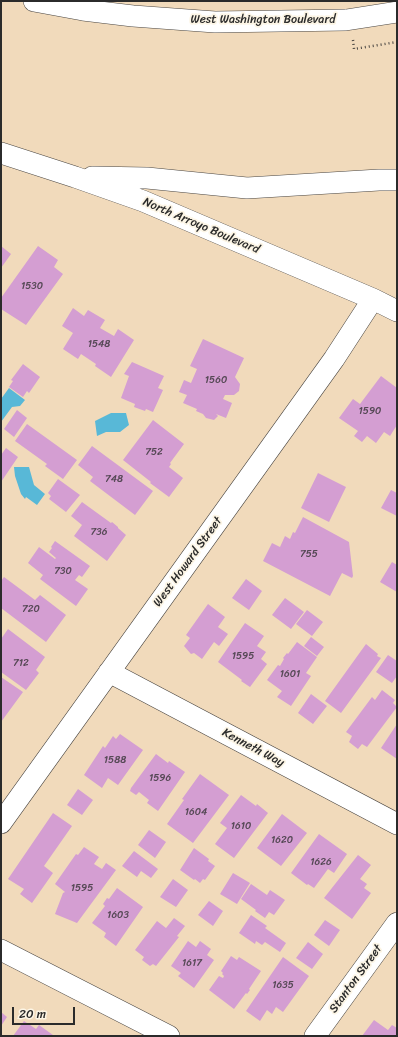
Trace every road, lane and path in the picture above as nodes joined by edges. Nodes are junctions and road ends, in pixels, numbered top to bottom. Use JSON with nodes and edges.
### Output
{"nodes":[{"id":1,"x":34,"y":1,"type":"edge"},
{"id":2,"x":391,"y":9,"type":"edge"},
{"id":3,"x":352,"y":35,"type":"dead end"},
{"id":4,"x":397,"y":42,"type":"edge"},
{"id":5,"x":1,"y":153,"type":"edge"},
{"id":6,"x":75,"y":177,"type":"junction"},
{"id":7,"x":397,"y":180,"type":"edge"},
{"id":8,"x":372,"y":299,"type":"junction"},
{"id":9,"x":397,"y":311,"type":"edge"},
{"id":10,"x":109,"y":672,"type":"junction"},
{"id":11,"x":1,"y":823,"type":"edge"},
{"id":12,"x":397,"y":824,"type":"edge"},
{"id":13,"x":397,"y":923,"type":"edge"},
{"id":14,"x":1,"y":950,"type":"edge"},
{"id":15,"x":169,"y":1036,"type":"edge"},
{"id":16,"x":315,"y":1036,"type":"edge"}],
"edges":[{"from":1,"to":2,"type":"street","name":"West Washington Boulevard"},
{"from":3,"to":4,"type":"path"},
{"from":5,"to":6,"type":"street","name":"North Arroyo Boulevard"},
{"from":6,"to":7,"type":"street"},
{"from":6,"to":8,"type":"street","name":"North Arroyo Boulevard"},
{"from":8,"to":9,"type":"street","name":"North Arroyo Boulevard"},
{"from":8,"to":10,"type":"street","name":"West Howard Street"},
{"from":10,"to":11,"type":"street","name":"West Howard Street"},
{"from":10,"to":12,"type":"street","name":"Kenneth Way"},
{"from":13,"to":16,"type":"street","name":"Stanton Street"},
{"from":14,"to":15,"type":"street"}]}
